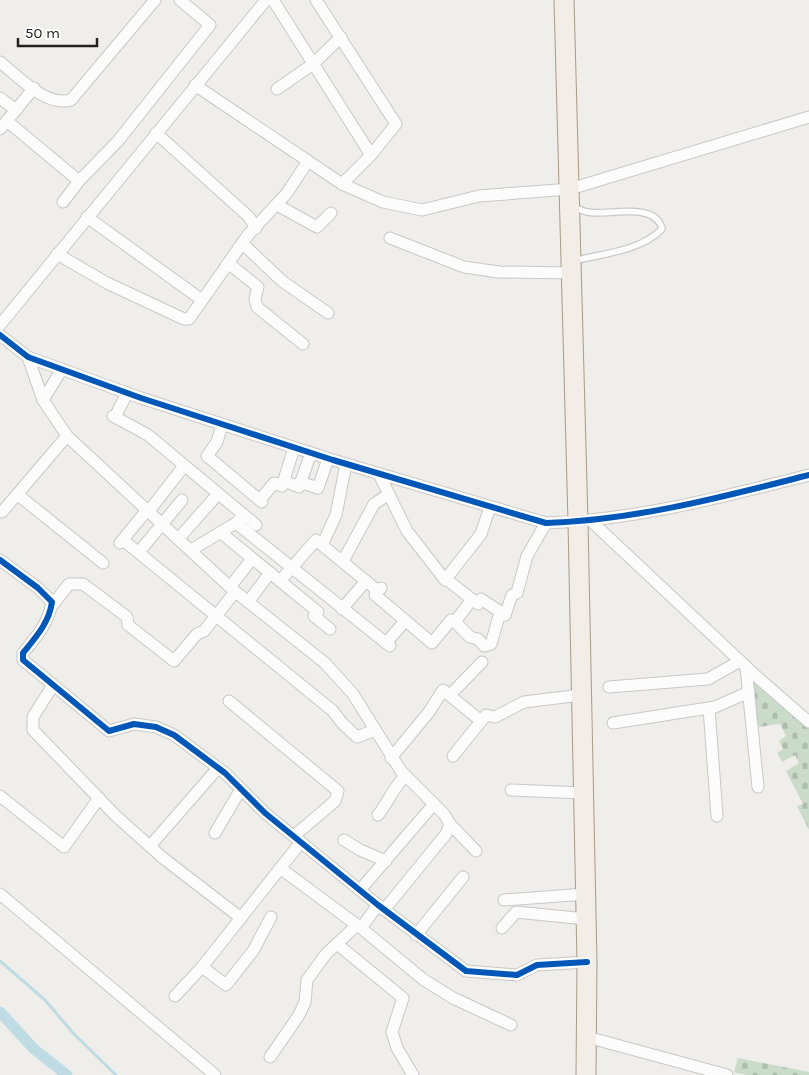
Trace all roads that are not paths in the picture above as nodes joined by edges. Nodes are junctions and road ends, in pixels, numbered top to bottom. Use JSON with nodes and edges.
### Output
{"nodes":[{"id":1,"x":155,"y":0,"type":"edge"},
{"id":2,"x":180,"y":0,"type":"edge"},
{"id":3,"x":266,"y":0,"type":"edge"},
{"id":4,"x":273,"y":0,"type":"edge"},
{"id":5,"x":316,"y":0,"type":"edge"},
{"id":6,"x":564,"y":0,"type":"edge"},
{"id":7,"x":341,"y":37,"type":"junction"},
{"id":8,"x":0,"y":62,"type":"edge"},
{"id":9,"x":314,"y":64,"type":"junction"},
{"id":10,"x":195,"y":85,"type":"junction"},
{"id":11,"x":34,"y":88,"type":"junction"},
{"id":12,"x":277,"y":89,"type":"dead end"},
{"id":13,"x":0,"y":98,"type":"edge"},
{"id":14,"x":16,"y":110,"type":"junction"},
{"id":15,"x":809,"y":117,"type":"edge"},
{"id":16,"x":3,"y":125,"type":"edge"},
{"id":17,"x":156,"y":133,"type":"junction"},
{"id":18,"x":371,"y":155,"type":"junction"},
{"id":19,"x":308,"y":161,"type":"junction"},
{"id":20,"x":79,"y":181,"type":"junction"},
{"id":21,"x":342,"y":184,"type":"junction"},
{"id":22,"x":570,"y":197,"type":"junction"},
{"id":23,"x":63,"y":202,"type":"dead end"},
{"id":24,"x":277,"y":205,"type":"junction"},
{"id":25,"x":331,"y":213,"type":"dead end"},
{"id":26,"x":87,"y":217,"type":"junction"},
{"id":27,"x":256,"y":228,"type":"junction"},
{"id":28,"x":390,"y":238,"type":"dead end"},
{"id":29,"x":242,"y":243,"type":"junction"},
{"id":30,"x":57,"y":254,"type":"junction"},
{"id":31,"x":228,"y":263,"type":"junction"},
{"id":32,"x":572,"y":267,"type":"junction"},
{"id":33,"x":202,"y":300,"type":"junction"},
{"id":34,"x":328,"y":313,"type":"dead end"},
{"id":35,"x":0,"y":325,"type":"edge"},
{"id":36,"x":0,"y":335,"type":"edge"},
{"id":37,"x":303,"y":344,"type":"dead end"},
{"id":38,"x":28,"y":357,"type":"junction"},
{"id":39,"x":62,"y":369,"type":"junction"},
{"id":40,"x":127,"y":393,"type":"junction"},
{"id":41,"x":43,"y":400,"type":"junction"},
{"id":42,"x":222,"y":425,"type":"junction"},
{"id":43,"x":67,"y":436,"type":"junction"},
{"id":44,"x":294,"y":448,"type":"junction"},
{"id":45,"x":311,"y":453,"type":"junction"},
{"id":46,"x":209,"y":458,"type":"junction"},
{"id":47,"x":328,"y":458,"type":"junction"},
{"id":48,"x":346,"y":464,"type":"junction"},
{"id":49,"x":184,"y":466,"type":"junction"},
{"id":50,"x":378,"y":474,"type":"junction"},
{"id":51,"x":809,"y":475,"type":"edge"},
{"id":52,"x":196,"y":476,"type":"junction"},
{"id":53,"x":284,"y":481,"type":"junction"},
{"id":54,"x":300,"y":482,"type":"junction"},
{"id":55,"x":218,"y":494,"type":"junction"},
{"id":56,"x":389,"y":494,"type":"junction"},
{"id":57,"x":18,"y":495,"type":"junction"},
{"id":58,"x":258,"y":499,"type":"junction"},
{"id":59,"x":182,"y":500,"type":"dead end"},
{"id":60,"x":490,"y":507,"type":"junction"},
{"id":61,"x":148,"y":510,"type":"junction"},
{"id":62,"x":3,"y":513,"type":"edge"},
{"id":63,"x":240,"y":517,"type":"junction"},
{"id":64,"x":584,"y":521,"type":"junction"},
{"id":65,"x":163,"y":523,"type":"junction"},
{"id":66,"x":546,"y":524,"type":"junction"},
{"id":67,"x":256,"y":525,"type":"dead end"},
{"id":68,"x":220,"y":532,"type":"junction"},
{"id":69,"x":179,"y":538,"type":"junction"},
{"id":70,"x":323,"y":543,"type":"junction"},
{"id":71,"x":191,"y":550,"type":"junction"},
{"id":72,"x":139,"y":552,"type":"junction"},
{"id":73,"x":252,"y":559,"type":"junction"},
{"id":74,"x":0,"y":560,"type":"edge"},
{"id":75,"x":343,"y":561,"type":"junction"},
{"id":76,"x":103,"y":563,"type":"dead end"},
{"id":77,"x":292,"y":567,"type":"junction"},
{"id":78,"x":270,"y":574,"type":"junction"},
{"id":79,"x":446,"y":579,"type":"junction"},
{"id":80,"x":366,"y":581,"type":"junction"},
{"id":81,"x":280,"y":582,"type":"junction"},
{"id":82,"x":312,"y":583,"type":"junction"},
{"id":83,"x":233,"y":589,"type":"junction"},
{"id":84,"x":300,"y":597,"type":"junction"},
{"id":85,"x":472,"y":600,"type":"junction"},
{"id":86,"x":248,"y":602,"type":"junction"},
{"id":87,"x":51,"y":607,"type":"junction"},
{"id":88,"x":342,"y":609,"type":"junction"},
{"id":89,"x":217,"y":615,"type":"junction"},
{"id":90,"x":506,"y":615,"type":"junction"},
{"id":91,"x":405,"y":621,"type":"junction"},
{"id":92,"x":454,"y":622,"type":"junction"},
{"id":93,"x":330,"y":629,"type":"dead end"},
{"id":94,"x":482,"y":662,"type":"dead end"},
{"id":95,"x":743,"y":664,"type":"junction"},
{"id":96,"x":53,"y":686,"type":"junction"},
{"id":97,"x":609,"y":687,"type":"dead end"},
{"id":98,"x":749,"y":692,"type":"junction"},
{"id":99,"x":450,"y":695,"type":"junction"},
{"id":100,"x":581,"y":695,"type":"junction"},
{"id":101,"x":228,"y":701,"type":"dead end"},
{"id":102,"x":709,"y":708,"type":"junction"},
{"id":103,"x":481,"y":721,"type":"junction"},
{"id":104,"x":809,"y":722,"type":"edge"},
{"id":105,"x":613,"y":723,"type":"dead end"},
{"id":106,"x":375,"y":730,"type":"junction"},
{"id":107,"x":453,"y":756,"type":"dead end"},
{"id":108,"x":391,"y":758,"type":"junction"},
{"id":109,"x":218,"y":768,"type":"junction"},
{"id":110,"x":405,"y":776,"type":"junction"},
{"id":111,"x":758,"y":787,"type":"dead end"},
{"id":112,"x":241,"y":790,"type":"junction"},
{"id":113,"x":511,"y":790,"type":"dead end"},
{"id":114,"x":583,"y":793,"type":"junction"},
{"id":115,"x":0,"y":796,"type":"edge"},
{"id":116,"x":99,"y":798,"type":"junction"},
{"id":117,"x":434,"y":804,"type":"junction"},
{"id":118,"x":378,"y":815,"type":"dead end"},
{"id":119,"x":718,"y":816,"type":"dead end"},
{"id":120,"x":450,"y":824,"type":"junction"},
{"id":121,"x":215,"y":833,"type":"dead end"},
{"id":122,"x":298,"y":839,"type":"junction"},
{"id":123,"x":344,"y":840,"type":"dead end"},
{"id":124,"x":150,"y":846,"type":"junction"},
{"id":125,"x":476,"y":851,"type":"dead end"},
{"id":126,"x":386,"y":860,"type":"junction"},
{"id":127,"x":280,"y":868,"type":"junction"},
{"id":128,"x":463,"y":877,"type":"dead end"},
{"id":129,"x":360,"y":890,"type":"junction"},
{"id":130,"x":0,"y":894,"type":"edge"},
{"id":131,"x":586,"y":894,"type":"junction"},
{"id":132,"x":504,"y":900,"type":"dead end"},
{"id":133,"x":381,"y":907,"type":"junction"},
{"id":134,"x":271,"y":917,"type":"dead end"},
{"id":135,"x":241,"y":918,"type":"junction"},
{"id":136,"x":586,"y":919,"type":"junction"},
{"id":137,"x":359,"y":927,"type":"junction"},
{"id":138,"x":502,"y":928,"type":"dead end"},
{"id":139,"x":416,"y":935,"type":"junction"},
{"id":140,"x":337,"y":944,"type":"junction"},
{"id":141,"x":587,"y":962,"type":"junction"},
{"id":142,"x":202,"y":967,"type":"junction"},
{"id":143,"x":175,"y":996,"type":"dead end"},
{"id":144,"x":511,"y":1025,"type":"dead end"},
{"id":145,"x":586,"y":1037,"type":"junction"},
{"id":146,"x":270,"y":1057,"type":"dead end"},
{"id":147,"x":215,"y":1075,"type":"edge"},
{"id":148,"x":413,"y":1075,"type":"edge"},
{"id":149,"x":586,"y":1075,"type":"edge"},
{"id":150,"x":727,"y":1075,"type":"edge"}],
"edges":[{"from":1,"to":11,"type":"street"},
{"from":2,"to":20,"type":"street"},
{"from":3,"to":10,"type":"street"},
{"from":4,"to":9,"type":"street"},
{"from":5,"to":7,"type":"street"},
{"from":6,"to":22,"type":"main road"},
{"from":7,"to":9,"type":"street"},
{"from":7,"to":18,"type":"street"},
{"from":8,"to":11,"type":"street"},
{"from":9,"to":12,"type":"street"},
{"from":9,"to":18,"type":"street"},
{"from":10,"to":17,"type":"street"},
{"from":10,"to":19,"type":"street"},
{"from":11,"to":14,"type":"street"},
{"from":13,"to":14,"type":"street"},
{"from":14,"to":16,"type":"street"},
{"from":15,"to":22,"type":"street"},
{"from":16,"to":20,"type":"street"},
{"from":17,"to":26,"type":"street"},
{"from":17,"to":27,"type":"street"},
{"from":18,"to":21,"type":"street"},
{"from":19,"to":21,"type":"street"},
{"from":19,"to":24,"type":"street"},
{"from":20,"to":23,"type":"street"},
{"from":21,"to":22,"type":"street"},
{"from":22,"to":32,"type":"main road"},
{"from":22,"to":32,"type":"lane"},
{"from":24,"to":25,"type":"street"},
{"from":24,"to":27,"type":"street"},
{"from":26,"to":30,"type":"street"},
{"from":26,"to":33,"type":"street"},
{"from":27,"to":29,"type":"street"},
{"from":28,"to":32,"type":"street"},
{"from":29,"to":31,"type":"street"},
{"from":29,"to":34,"type":"street"},
{"from":30,"to":33,"type":"street"},
{"from":30,"to":35,"type":"street"},
{"from":31,"to":33,"type":"street"},
{"from":31,"to":37,"type":"street"},
{"from":32,"to":64,"type":"main road"},
{"from":36,"to":38,"type":"street"},
{"from":38,"to":39,"type":"street"},
{"from":38,"to":41,"type":"street"},
{"from":39,"to":40,"type":"street"},
{"from":39,"to":41,"type":"street"},
{"from":40,"to":42,"type":"street"},
{"from":40,"to":49,"type":"street"},
{"from":41,"to":43,"type":"street"},
{"from":42,"to":44,"type":"street"},
{"from":42,"to":46,"type":"street"},
{"from":43,"to":57,"type":"street"},
{"from":43,"to":61,"type":"street"},
{"from":44,"to":45,"type":"street"},
{"from":44,"to":53,"type":"street"},
{"from":45,"to":47,"type":"street"},
{"from":45,"to":54,"type":"street"},
{"from":46,"to":52,"type":"street"},
{"from":46,"to":58,"type":"street"},
{"from":47,"to":48,"type":"street"},
{"from":47,"to":54,"type":"street"},
{"from":48,"to":50,"type":"street"},
{"from":48,"to":70,"type":"street"},
{"from":49,"to":52,"type":"street"},
{"from":49,"to":61,"type":"street"},
{"from":50,"to":56,"type":"street"},
{"from":50,"to":60,"type":"street"},
{"from":51,"to":64,"type":"street"},
{"from":52,"to":55,"type":"street"},
{"from":53,"to":54,"type":"street"},
{"from":53,"to":58,"type":"street"},
{"from":55,"to":63,"type":"street"},
{"from":55,"to":69,"type":"street"},
{"from":56,"to":75,"type":"street"},
{"from":56,"to":79,"type":"street"},
{"from":57,"to":62,"type":"street"},
{"from":57,"to":76,"type":"street"},
{"from":58,"to":63,"type":"street"},
{"from":59,"to":65,"type":"street"},
{"from":60,"to":66,"type":"street"},
{"from":60,"to":79,"type":"street"},
{"from":61,"to":65,"type":"street"},
{"from":61,"to":72,"type":"street"},
{"from":63,"to":67,"type":"street"},
{"from":63,"to":68,"type":"street"},
{"from":63,"to":77,"type":"street"},
{"from":64,"to":66,"type":"street"},
{"from":64,"to":95,"type":"street"},
{"from":64,"to":100,"type":"main road"},
{"from":65,"to":69,"type":"street"},
{"from":65,"to":72,"type":"street"},
{"from":66,"to":90,"type":"street"},
{"from":68,"to":71,"type":"street"},
{"from":68,"to":73,"type":"street"},
{"from":69,"to":71,"type":"street"},
{"from":70,"to":75,"type":"street"},
{"from":70,"to":77,"type":"street"},
{"from":71,"to":83,"type":"street"},
{"from":72,"to":89,"type":"street"},
{"from":73,"to":78,"type":"street"},
{"from":73,"to":83,"type":"street"},
{"from":74,"to":87,"type":"street"},
{"from":75,"to":80,"type":"street"},
{"from":77,"to":81,"type":"street"},
{"from":77,"to":82,"type":"street"},
{"from":78,"to":81,"type":"street"},
{"from":78,"to":86,"type":"street"},
{"from":79,"to":85,"type":"street"},
{"from":80,"to":88,"type":"street"},
{"from":80,"to":91,"type":"street"},
{"from":81,"to":84,"type":"street"},
{"from":82,"to":84,"type":"street"},
{"from":82,"to":88,"type":"street"},
{"from":83,"to":86,"type":"street"},
{"from":83,"to":89,"type":"street"},
{"from":84,"to":93,"type":"street"},
{"from":85,"to":90,"type":"street"},
{"from":85,"to":92,"type":"street"},
{"from":86,"to":106,"type":"street"},
{"from":87,"to":89,"type":"street"},
{"from":87,"to":96,"type":"street"},
{"from":88,"to":91,"type":"street"},
{"from":89,"to":106,"type":"street"},
{"from":90,"to":92,"type":"street"},
{"from":91,"to":92,"type":"street"},
{"from":94,"to":99,"type":"street"},
{"from":95,"to":97,"type":"street"},
{"from":95,"to":98,"type":"street"},
{"from":95,"to":104,"type":"street"},
{"from":96,"to":109,"type":"street"},
{"from":96,"to":116,"type":"street"},
{"from":98,"to":102,"type":"street"},
{"from":98,"to":111,"type":"street"},
{"from":99,"to":103,"type":"street"},
{"from":99,"to":108,"type":"street"},
{"from":100,"to":103,"type":"street"},
{"from":100,"to":114,"type":"main road"},
{"from":101,"to":122,"type":"street"},
{"from":102,"to":105,"type":"street"},
{"from":102,"to":119,"type":"street"},
{"from":103,"to":107,"type":"street"},
{"from":106,"to":108,"type":"street"},
{"from":108,"to":110,"type":"street"},
{"from":109,"to":112,"type":"street"},
{"from":109,"to":124,"type":"street"},
{"from":110,"to":117,"type":"street"},
{"from":110,"to":118,"type":"street"},
{"from":112,"to":121,"type":"street"},
{"from":112,"to":122,"type":"street"},
{"from":113,"to":114,"type":"street"},
{"from":114,"to":131,"type":"main road"},
{"from":115,"to":116,"type":"street"},
{"from":116,"to":124,"type":"street"},
{"from":117,"to":120,"type":"street"},
{"from":117,"to":126,"type":"street"},
{"from":120,"to":125,"type":"street"},
{"from":120,"to":133,"type":"street"},
{"from":122,"to":127,"type":"street"},
{"from":122,"to":129,"type":"street"},
{"from":123,"to":126,"type":"street"},
{"from":124,"to":135,"type":"street"},
{"from":126,"to":129,"type":"street"},
{"from":127,"to":135,"type":"street"},
{"from":127,"to":137,"type":"street"},
{"from":128,"to":139,"type":"street"},
{"from":129,"to":133,"type":"street"},
{"from":130,"to":147,"type":"street"},
{"from":131,"to":132,"type":"street"},
{"from":131,"to":136,"type":"main road"},
{"from":133,"to":137,"type":"street"},
{"from":133,"to":139,"type":"street"},
{"from":134,"to":142,"type":"street"},
{"from":135,"to":142,"type":"street"},
{"from":136,"to":138,"type":"street"},
{"from":136,"to":141,"type":"main road"},
{"from":137,"to":140,"type":"street"},
{"from":137,"to":144,"type":"street"},
{"from":139,"to":141,"type":"street"},
{"from":140,"to":146,"type":"street"},
{"from":140,"to":148,"type":"street"},
{"from":141,"to":145,"type":"main road"},
{"from":142,"to":143,"type":"street"},
{"from":145,"to":149,"type":"main road"},
{"from":145,"to":150,"type":"street"}]}
